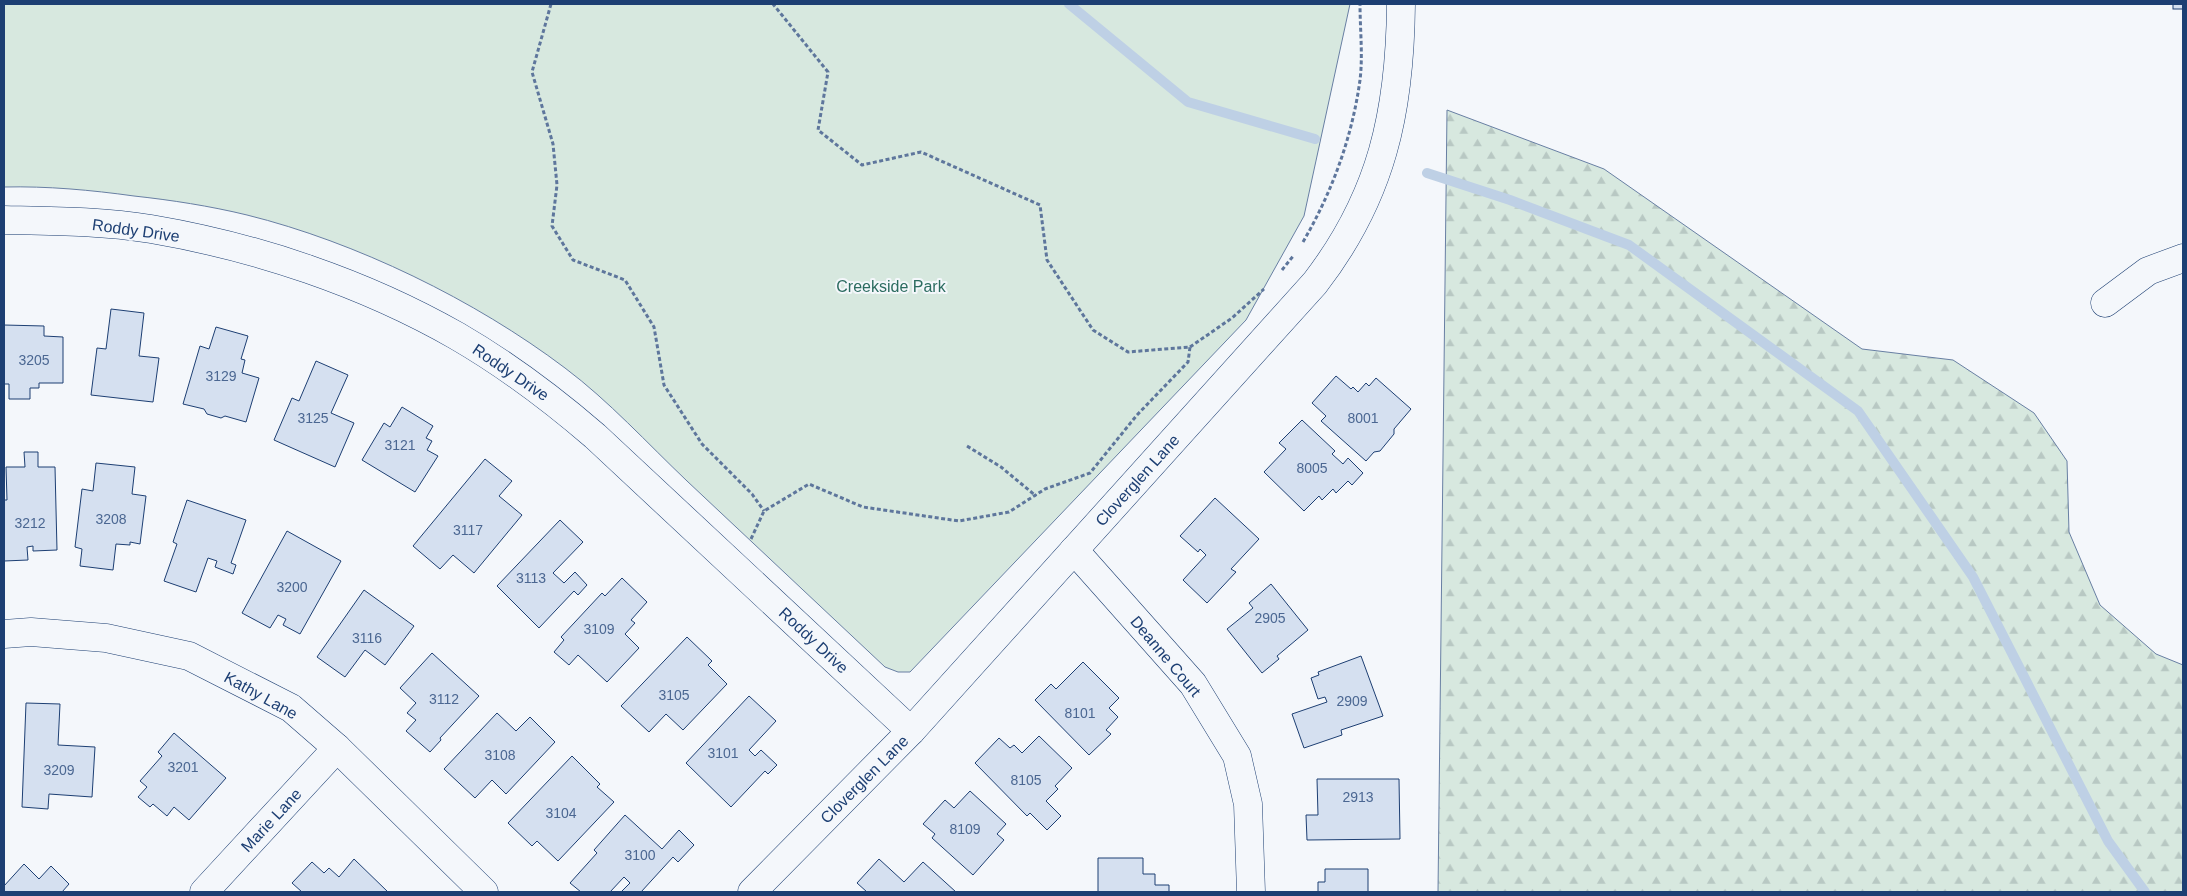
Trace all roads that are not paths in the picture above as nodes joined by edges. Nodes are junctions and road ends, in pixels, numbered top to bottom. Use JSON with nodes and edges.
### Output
{"nodes":[{"id":1,"x":1401,"y":4,"type":"edge"},
{"id":2,"x":4,"y":220,"type":"edge"},
{"id":3,"x":2183,"y":258,"type":"edge"},
{"id":4,"x":2105,"y":303,"type":"dead end"},
{"id":5,"x":1074,"y":550,"type":"junction"},
{"id":6,"x":4,"y":634,"type":"edge"},
{"id":7,"x":911,"y":731,"type":"junction"},
{"id":8,"x":337,"y":748,"type":"junction"},
{"id":9,"x":204,"y":892,"type":"edge"},
{"id":10,"x":484,"y":892,"type":"edge"},
{"id":11,"x":752,"y":892,"type":"edge"},
{"id":12,"x":1251,"y":892,"type":"edge"}],
"edges":[{"from":1,"to":5,"type":"street","name":"Cloverglen Lane"},
{"from":2,"to":7,"type":"street","name":"Roddy Drive"},
{"from":3,"to":4,"type":"street"},
{"from":5,"to":7,"type":"street","name":"Cloverglen Lane"},
{"from":5,"to":12,"type":"street","name":"Deanne Court"},
{"from":6,"to":8,"type":"street","name":"Kathy Lane"},
{"from":7,"to":11,"type":"street","name":"Cloverglen Lane"},
{"from":8,"to":9,"type":"street","name":"Marie Lane"},
{"from":8,"to":10,"type":"street","name":"Kathy Lane"}]}
